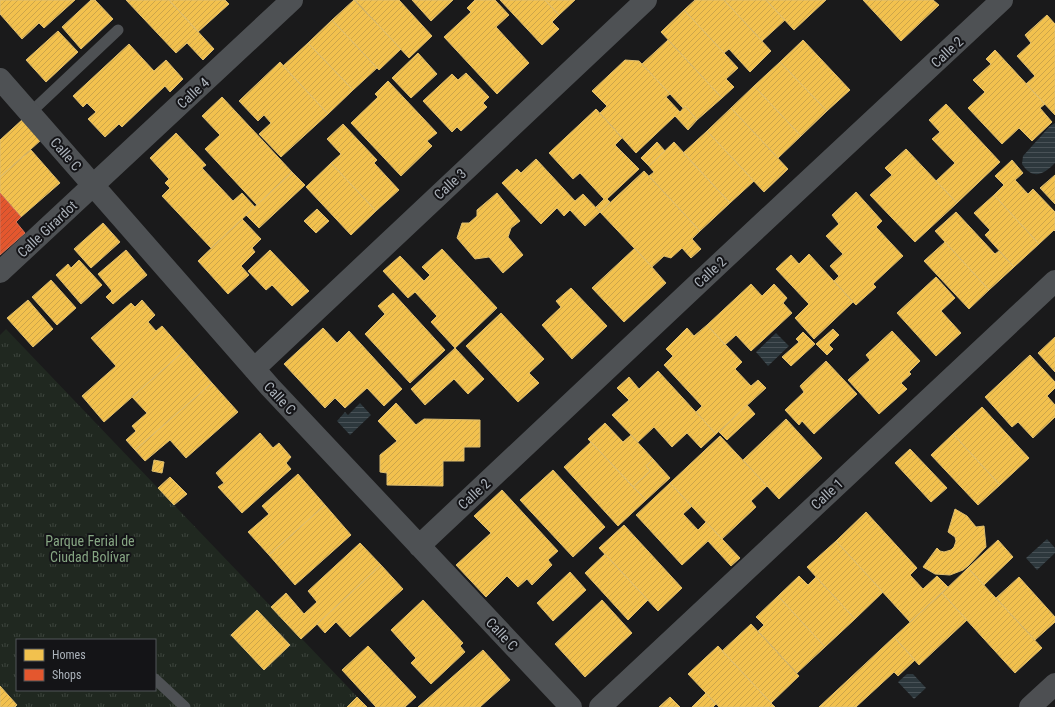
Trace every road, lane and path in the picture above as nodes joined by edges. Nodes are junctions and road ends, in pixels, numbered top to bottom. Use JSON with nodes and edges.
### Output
{"nodes":[{"id":1,"x":292,"y":0,"type":"edge"},
{"id":2,"x":646,"y":0,"type":"edge"},
{"id":3,"x":1002,"y":0,"type":"edge"},
{"id":4,"x":118,"y":30,"type":"dead end"},
{"id":5,"x":0,"y":79,"type":"edge"},
{"id":6,"x":30,"y":113,"type":"junction"},
{"id":7,"x":94,"y":186,"type":"junction"},
{"id":8,"x":0,"y":272,"type":"edge"},
{"id":9,"x":1055,"y":281,"type":"edge"},
{"id":10,"x":254,"y":369,"type":"junction"},
{"id":11,"x":419,"y":546,"type":"junction"},
{"id":12,"x":156,"y":680,"type":"edge"},
{"id":13,"x":1055,"y":684,"type":"edge"},
{"id":14,"x":185,"y":707,"type":"edge"},
{"id":15,"x":571,"y":707,"type":"edge"},
{"id":16,"x":600,"y":707,"type":"edge"},
{"id":17,"x":1030,"y":707,"type":"edge"}],
"edges":[{"from":1,"to":7,"type":"street","name":"Calle 4"},
{"from":2,"to":10,"type":"street","name":"Calle 3"},
{"from":3,"to":11,"type":"street","name":"Calle 2"},
{"from":4,"to":6,"type":"lane"},
{"from":5,"to":6,"type":"street","name":"Calle C"},
{"from":6,"to":7,"type":"street","name":"Calle C"},
{"from":7,"to":8,"type":"street","name":"Calle Girardot"},
{"from":7,"to":10,"type":"street","name":"Calle C"},
{"from":9,"to":16,"type":"street","name":"Calle 1"},
{"from":10,"to":11,"type":"street","name":"Calle C"},
{"from":11,"to":15,"type":"street","name":"Calle C"},
{"from":12,"to":14,"type":"lane"},
{"from":13,"to":17,"type":"street"}]}
